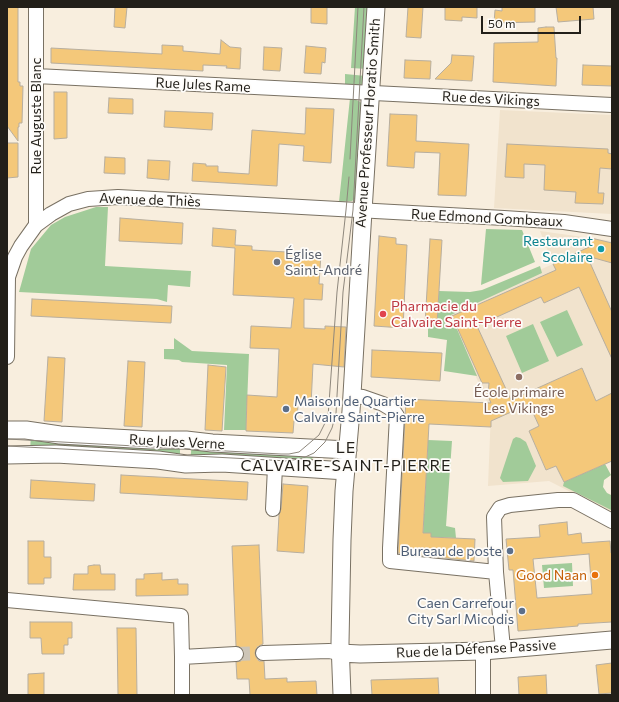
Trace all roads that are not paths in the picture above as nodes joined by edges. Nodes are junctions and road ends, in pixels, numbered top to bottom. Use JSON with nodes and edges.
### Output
{"nodes":[{"id":1,"x":36,"y":7,"type":"edge"},
{"id":2,"x":376,"y":7,"type":"edge"},
{"id":3,"x":36,"y":76,"type":"junction"},
{"id":4,"x":370,"y":94,"type":"junction"},
{"id":5,"x":612,"y":105,"type":"edge"},
{"id":6,"x":362,"y":211,"type":"junction"},
{"id":7,"x":36,"y":225,"type":"junction"},
{"id":8,"x":612,"y":229,"type":"edge"},
{"id":9,"x":7,"y":312,"type":"edge"},
{"id":10,"x":7,"y":357,"type":"edge"},
{"id":11,"x":352,"y":396,"type":"junction"},
{"id":12,"x":7,"y":430,"type":"edge"},
{"id":13,"x":348,"y":450,"type":"junction"},
{"id":14,"x":7,"y":455,"type":"edge"},
{"id":15,"x":275,"y":467,"type":"junction"},
{"id":16,"x":346,"y":470,"type":"junction"},
{"id":17,"x":273,"y":509,"type":"dead end"},
{"id":18,"x":612,"y":521,"type":"edge"},
{"id":19,"x":496,"y":572,"type":"junction"},
{"id":20,"x":7,"y":600,"type":"edge"},
{"id":21,"x":612,"y":640,"type":"edge"},
{"id":22,"x":503,"y":649,"type":"junction"},
{"id":23,"x":483,"y":651,"type":"junction"},
{"id":24,"x":340,"y":652,"type":"junction"},
{"id":25,"x":263,"y":653,"type":"tunnel mouth"},
{"id":26,"x":236,"y":654,"type":"tunnel mouth"},
{"id":27,"x":182,"y":657,"type":"junction"},
{"id":28,"x":182,"y":695,"type":"edge"},
{"id":29,"x":342,"y":695,"type":"edge"},
{"id":30,"x":483,"y":695,"type":"edge"}],
"edges":[{"from":1,"to":3,"type":"street","name":"Rue Auguste Blanc"},
{"from":2,"to":4,"type":"street","name":"Avenue Professeur Horatio Smith"},
{"from":3,"to":4,"type":"street","name":"Rue Jules Rame"},
{"from":3,"to":7,"type":"street","name":"Rue Auguste Blanc"},
{"from":4,"to":5,"type":"street","name":"Rue des Vikings"},
{"from":4,"to":6,"type":"street","name":"Avenue Professeur Horatio Smith"},
{"from":6,"to":7,"type":"street","name":"Avenue de Thiès"},
{"from":6,"to":8,"type":"street","name":"Rue Edmond Gombeaux"},
{"from":6,"to":11,"type":"street","name":"Avenue Professeur Horatio Smith"},
{"from":7,"to":9,"type":"street","name":"Avenue de Thiès"},
{"from":9,"to":10,"type":"street","name":"Avenue de Thiès"},
{"from":11,"to":13,"type":"street","name":"Avenue Professeur Horatio Smith"},
{"from":11,"to":19,"type":"street"},
{"from":12,"to":13,"type":"street","name":"Rue Jules Verne"},
{"from":13,"to":16,"type":"street","name":"Avenue Professeur Horatio Smith"},
{"from":14,"to":15,"type":"street","name":"Rue Jules Verne"},
{"from":15,"to":16,"type":"street","name":"Rue Jules Verne"},
{"from":15,"to":17,"type":"street"},
{"from":16,"to":24,"type":"street","name":"Avenue Professeur Horatio Smith"},
{"from":18,"to":19,"type":"street"},
{"from":19,"to":22,"type":"street"},
{"from":20,"to":27,"type":"street"},
{"from":21,"to":22,"type":"street","name":"Rue de la Défense Passive"},
{"from":22,"to":23,"type":"street","name":"Rue de la Défense Passive"},
{"from":23,"to":24,"type":"street","name":"Rue de la Défense Passive"},
{"from":23,"to":30,"type":"street"},
{"from":24,"to":25,"type":"street"},
{"from":24,"to":29,"type":"street","name":"Avenue Professeur Horatio Smith"},
{"from":26,"to":27,"type":"street"},
{"from":27,"to":28,"type":"street"}]}
